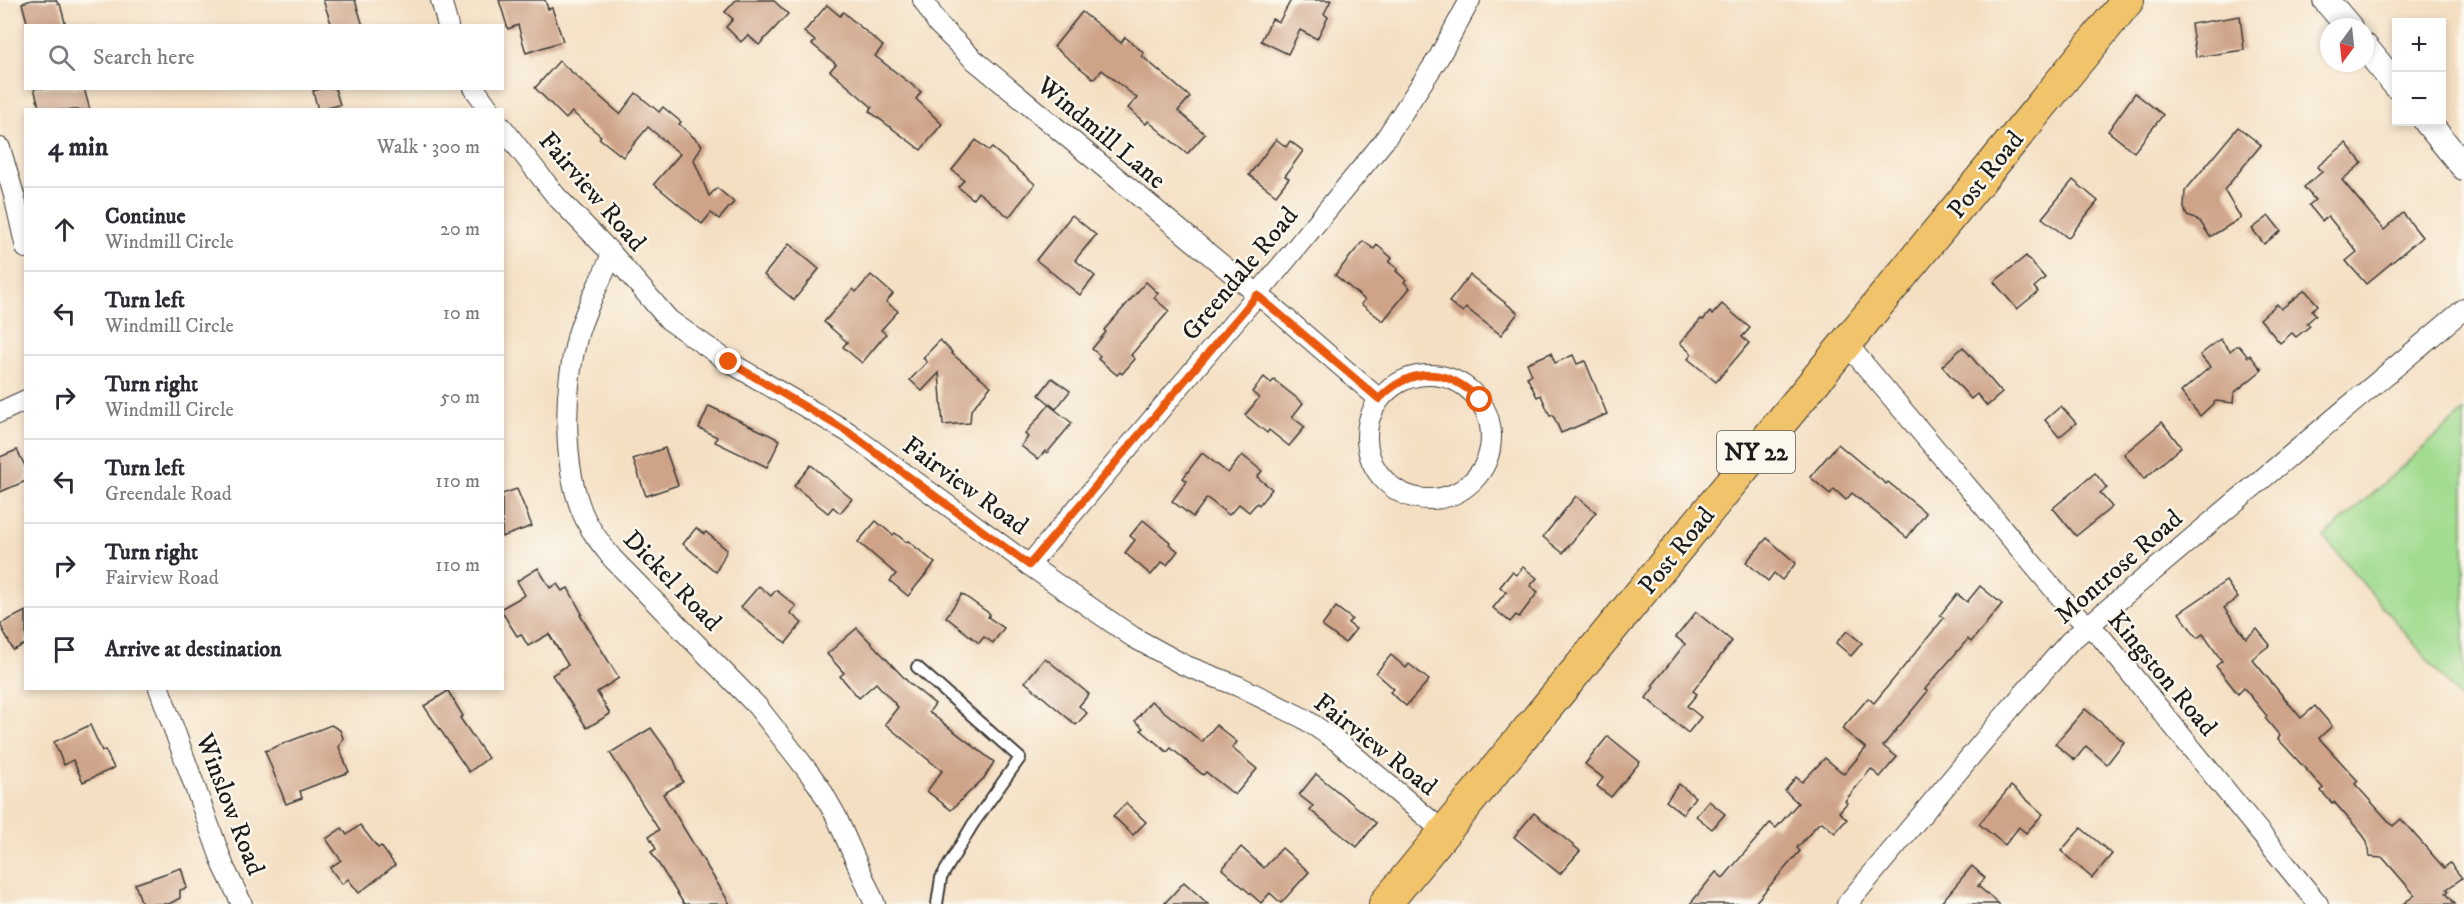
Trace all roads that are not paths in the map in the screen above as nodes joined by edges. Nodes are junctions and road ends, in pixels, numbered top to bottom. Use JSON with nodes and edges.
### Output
{"nodes":[{"id":1,"x":441,"y":0,"type":"edge"},
{"id":2,"x":923,"y":0,"type":"edge"},
{"id":3,"x":1470,"y":0,"type":"edge"},
{"id":4,"x":2128,"y":0,"type":"edge"},
{"id":5,"x":2326,"y":0,"type":"edge"},
{"id":6,"x":2341,"y":18,"type":"edge"},
{"id":7,"x":447,"y":24,"type":"edge"},
{"id":8,"x":2374,"y":58,"type":"edge"},
{"id":9,"x":2392,"y":79,"type":"edge"},
{"id":10,"x":475,"y":90,"type":"edge"},
{"id":11,"x":489,"y":108,"type":"edge"},
{"id":12,"x":2430,"y":126,"type":"edge"},
{"id":13,"x":504,"y":130,"type":"edge"},
{"id":14,"x":0,"y":148,"type":"edge"},
{"id":15,"x":2464,"y":167,"type":"edge"},
{"id":16,"x":24,"y":239,"type":"edge"},
{"id":17,"x":612,"y":254,"type":"junction"},
{"id":18,"x":1257,"y":295,"type":"junction"},
{"id":19,"x":2464,"y":309,"type":"edge"},
{"id":20,"x":1846,"y":343,"type":"junction"},
{"id":21,"x":1379,"y":399,"type":"junction"},
{"id":22,"x":24,"y":401,"type":"edge"},
{"id":23,"x":0,"y":412,"type":"edge"},
{"id":24,"x":1029,"y":565,"type":"junction"},
{"id":25,"x":2088,"y":625,"type":"junction"},
{"id":26,"x":917,"y":667,"type":"dead end"},
{"id":27,"x":160,"y":690,"type":"edge"},
{"id":28,"x":1444,"y":832,"type":"junction"},
{"id":29,"x":242,"y":904,"type":"edge"},
{"id":30,"x":875,"y":904,"type":"edge"},
{"id":31,"x":937,"y":904,"type":"edge"},
{"id":32,"x":1385,"y":904,"type":"edge"},
{"id":33,"x":1847,"y":904,"type":"edge"},
{"id":34,"x":2318,"y":904,"type":"edge"}],
"edges":[{"from":1,"to":7,"type":"street"},
{"from":2,"to":18,"type":"street","name":"Windmill Lane"},
{"from":3,"to":18,"type":"street","name":"Greendale Road"},
{"from":4,"to":20,"type":"main road","name":"Post Road","number":"NY 22"},
{"from":5,"to":6,"type":"street"},
{"from":8,"to":9,"type":"street"},
{"from":10,"to":11,"type":"street"},
{"from":12,"to":15,"type":"street"},
{"from":13,"to":17,"type":"street","name":"Fairview Road"},
{"from":14,"to":16,"type":"street"},
{"from":17,"to":24,"type":"street","name":"Fairview Road"},
{"from":17,"to":30,"type":"street","name":"Dickel Road"},
{"from":18,"to":21,"type":"street","name":"Windmill Lane"},
{"from":18,"to":24,"type":"street","name":"Greendale Road"},
{"from":19,"to":25,"type":"street","name":"Montrose Road"},
{"from":20,"to":25,"type":"street","name":"Kingston Road"},
{"from":20,"to":28,"type":"main road","name":"Post Road","number":"NY 22"},
{"from":21,"to":21,"type":"street"},
{"from":22,"to":23,"type":"street"},
{"from":24,"to":28,"type":"street","name":"Fairview Road"},
{"from":25,"to":33,"type":"street","name":"Montrose Road"},
{"from":25,"to":34,"type":"street","name":"Kingston Road"},
{"from":26,"to":31,"type":"lane"},
{"from":27,"to":29,"type":"street","name":"Winslow Road"},
{"from":28,"to":32,"type":"main road","name":"Post Road","number":"NY 22"}]}
